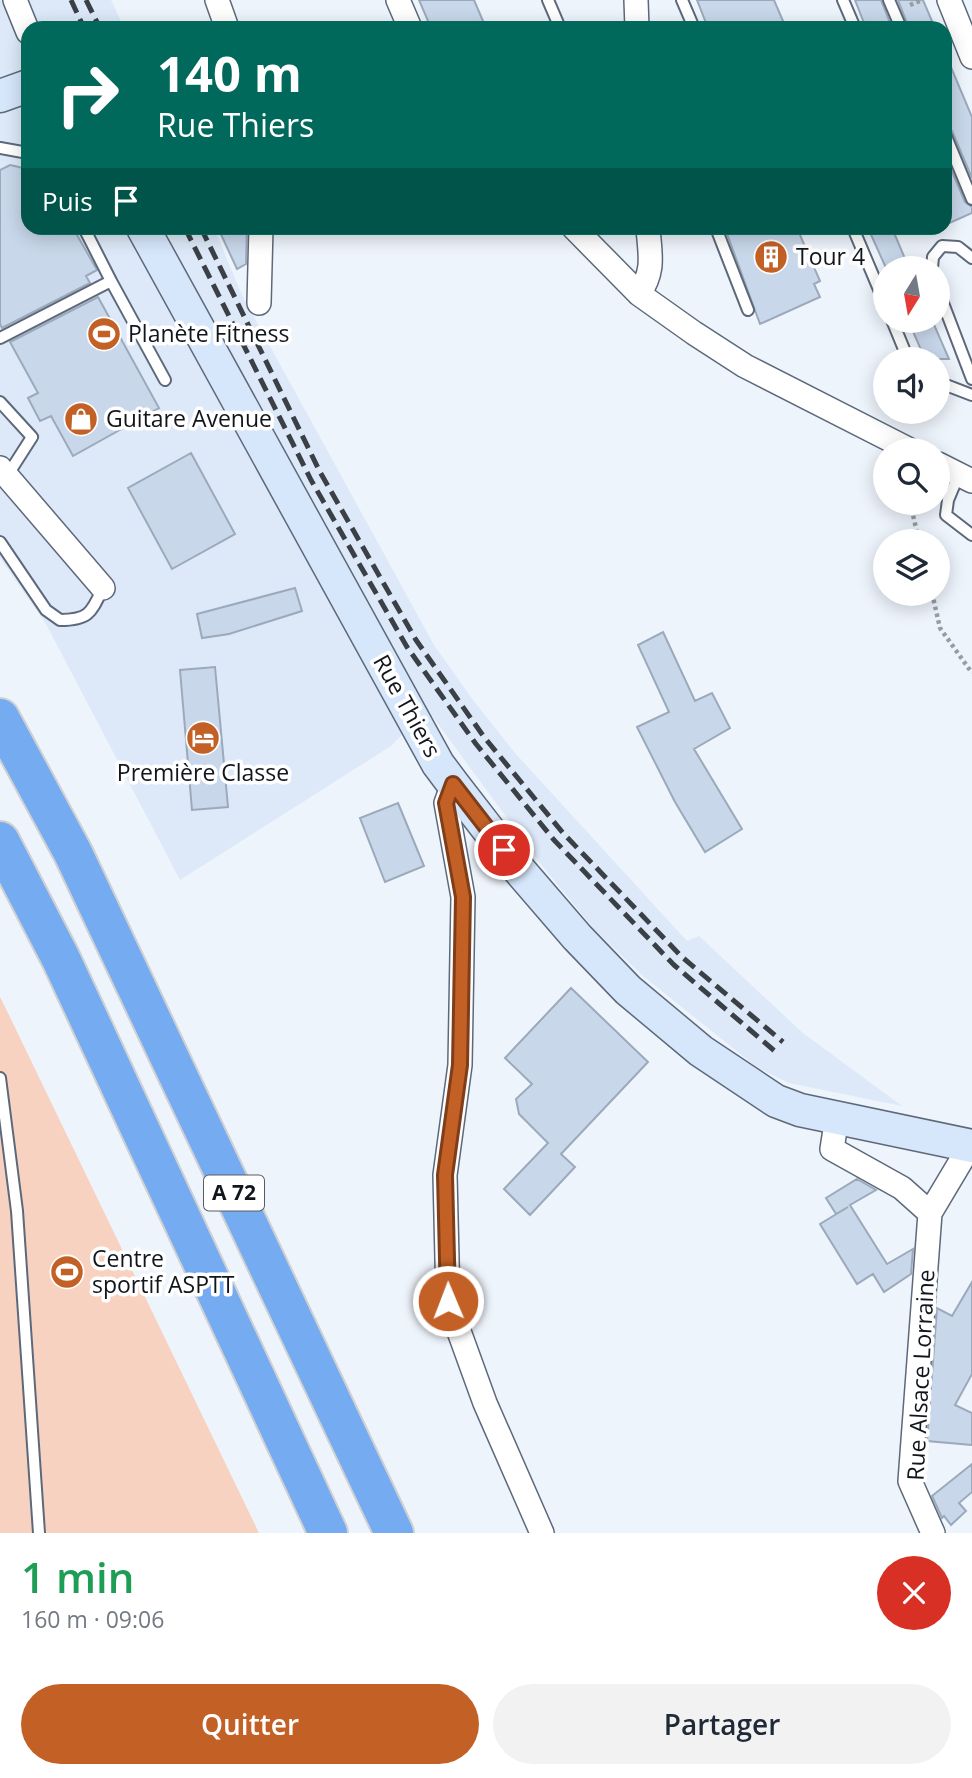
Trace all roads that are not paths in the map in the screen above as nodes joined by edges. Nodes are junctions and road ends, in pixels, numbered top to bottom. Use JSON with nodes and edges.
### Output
{"nodes":[{"id":1,"x":15,"y":0,"type":"edge"},
{"id":2,"x":218,"y":0,"type":"edge"},
{"id":3,"x":398,"y":0,"type":"edge"},
{"id":4,"x":548,"y":0,"type":"edge"},
{"id":5,"x":636,"y":0,"type":"edge"},
{"id":6,"x":682,"y":0,"type":"edge"},
{"id":7,"x":843,"y":0,"type":"edge"},
{"id":8,"x":889,"y":0,"type":"edge"},
{"id":9,"x":948,"y":0,"type":"edge"},
{"id":10,"x":24,"y":21,"type":"edge"},
{"id":11,"x":225,"y":21,"type":"edge"},
{"id":12,"x":408,"y":21,"type":"edge"},
{"id":13,"x":557,"y":21,"type":"edge"},
{"id":14,"x":637,"y":21,"type":"edge"},
{"id":15,"x":691,"y":21,"type":"edge"},
{"id":16,"x":852,"y":21,"type":"edge"},
{"id":17,"x":898,"y":21,"type":"edge"},
{"id":18,"x":972,"y":57,"type":"edge"},
{"id":19,"x":21,"y":88,"type":"edge"},
{"id":20,"x":0,"y":96,"type":"edge"},
{"id":21,"x":0,"y":148,"type":"edge"},
{"id":22,"x":952,"y":151,"type":"edge"},
{"id":23,"x":21,"y":152,"type":"edge"},
{"id":24,"x":972,"y":200,"type":"edge"},
{"id":25,"x":88,"y":235,"type":"edge"},
{"id":26,"x":147,"y":235,"type":"edge"},
{"id":27,"x":261,"y":235,"type":"edge"},
{"id":28,"x":581,"y":235,"type":"edge"},
{"id":29,"x":649,"y":235,"type":"edge"},
{"id":30,"x":719,"y":235,"type":"edge"},
{"id":31,"x":856,"y":235,"type":"edge"},
{"id":32,"x":934,"y":256,"type":"edge"},
{"id":33,"x":972,"y":258,"type":"edge"},
{"id":34,"x":873,"y":275,"type":"edge"},
{"id":35,"x":111,"y":281,"type":"junction"},
{"id":36,"x":639,"y":294,"type":"junction"},
{"id":37,"x":259,"y":303,"type":"dead end"},
{"id":38,"x":748,"y":310,"type":"dead end"},
{"id":39,"x":950,"y":321,"type":"edge"},
{"id":40,"x":0,"y":338,"type":"edge"},
{"id":41,"x":972,"y":379,"type":"edge"},
{"id":42,"x":165,"y":380,"type":"dead end"},
{"id":43,"x":950,"y":387,"type":"edge"},
{"id":44,"x":972,"y":395,"type":"edge"},
{"id":45,"x":0,"y":402,"type":"edge"},
{"id":46,"x":886,"y":438,"type":"edge"},
{"id":47,"x":4,"y":472,"type":"edge"},
{"id":48,"x":965,"y":478,"type":"edge"},
{"id":49,"x":972,"y":535,"type":"edge"},
{"id":50,"x":0,"y":542,"type":"edge"},
{"id":51,"x":103,"y":588,"type":"joint"},
{"id":52,"x":0,"y":718,"type":"edge"},
{"id":53,"x":453,"y":784,"type":"junction"},
{"id":54,"x":0,"y":841,"type":"edge"},
{"id":55,"x":0,"y":1078,"type":"edge"},
{"id":56,"x":837,"y":1117,"type":"junction"},
{"id":57,"x":971,"y":1146,"type":"edge"},
{"id":58,"x":930,"y":1213,"type":"junction"},
{"id":59,"x":38,"y":1533,"type":"edge"},
{"id":60,"x":328,"y":1533,"type":"edge"},
{"id":61,"x":394,"y":1533,"type":"edge"},
{"id":62,"x":542,"y":1533,"type":"edge"},
{"id":63,"x":933,"y":1533,"type":"edge"}],
"edges":[{"from":1,"to":10,"type":"street"},
{"from":2,"to":11,"type":"street"},
{"from":3,"to":12,"type":"street"},
{"from":4,"to":13,"type":"lane"},
{"from":5,"to":14,"type":"street"},
{"from":6,"to":15,"type":"lane"},
{"from":7,"to":16,"type":"lane"},
{"from":8,"to":17,"type":"lane"},
{"from":9,"to":18,"type":"street"},
{"from":19,"to":20,"type":"street"},
{"from":21,"to":23,"type":"lane"},
{"from":22,"to":24,"type":"lane"},
{"from":25,"to":35,"type":"lane"},
{"from":26,"to":53,"type":"street","name":"Rue Thiers"},
{"from":27,"to":37,"type":"street"},
{"from":28,"to":36,"type":"street"},
{"from":29,"to":36,"type":"street"},
{"from":30,"to":38,"type":"lane"},
{"from":31,"to":34,"type":"lane"},
{"from":32,"to":33,"type":"lane"},
{"from":35,"to":40,"type":"lane"},
{"from":35,"to":42,"type":"lane"},
{"from":36,"to":46,"type":"street"},
{"from":39,"to":41,"type":"lane"},
{"from":43,"to":44,"type":"lane"},
{"from":45,"to":47,"type":"lane"},
{"from":47,"to":51,"type":"street"},
{"from":48,"to":49,"type":"lane"},
{"from":50,"to":51,"type":"lane"},
{"from":52,"to":61,"type":"highway","number":"A 72"},
{"from":53,"to":56,"type":"street","name":"Rue Thiers"},
{"from":53,"to":62,"type":"street"},
{"from":54,"to":60,"type":"highway","number":"A 72"},
{"from":55,"to":59,"type":"lane"},
{"from":56,"to":57,"type":"street","name":"Rue Thiers"},
{"from":56,"to":58,"type":"street"},
{"from":57,"to":58,"type":"street"},
{"from":58,"to":63,"type":"street","name":"Rue Alsace Lorraine"}]}
